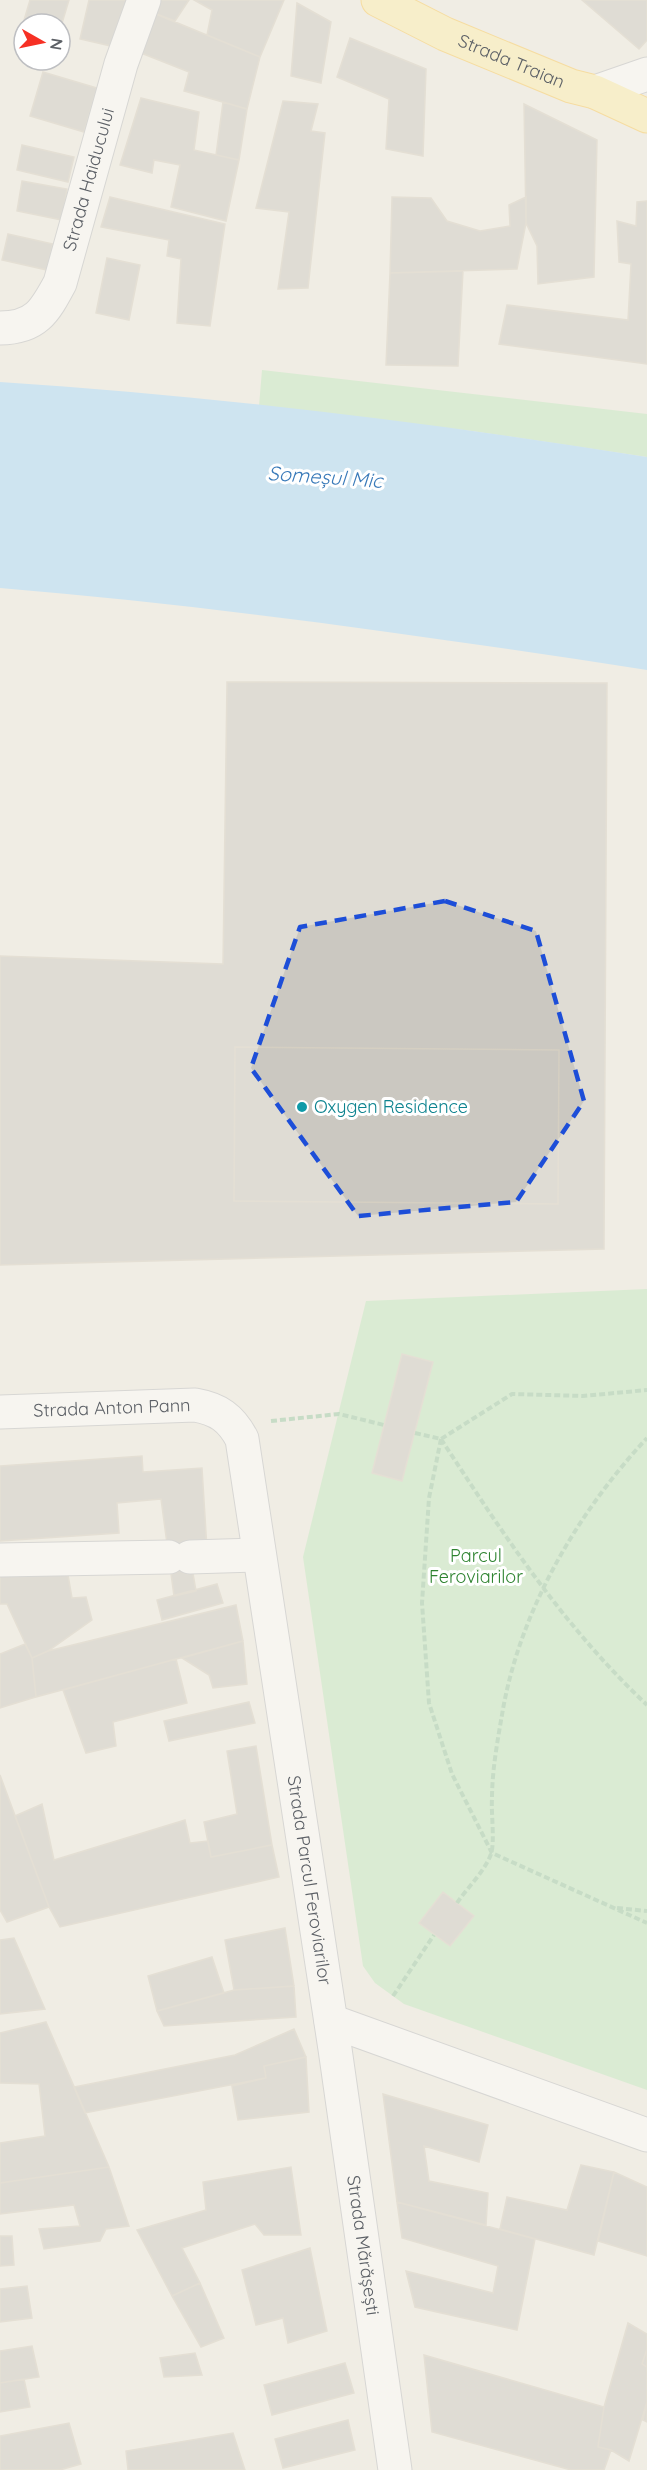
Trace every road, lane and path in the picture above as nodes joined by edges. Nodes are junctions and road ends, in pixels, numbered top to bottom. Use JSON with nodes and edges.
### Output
{"nodes":[{"id":1,"x":144,"y":0,"type":"edge"},
{"id":2,"x":378,"y":0,"type":"edge"},
{"id":3,"x":647,"y":74,"type":"edge"},
{"id":4,"x":595,"y":92,"type":"junction"},
{"id":5,"x":647,"y":116,"type":"edge"},
{"id":6,"x":0,"y":328,"type":"edge"},
{"id":7,"x":647,"y":1390,"type":"edge"},
{"id":8,"x":0,"y":1412,"type":"edge"},
{"id":9,"x":223,"y":1414,"type":"joint"},
{"id":10,"x":270,"y":1421,"type":"dead end"},
{"id":11,"x":384,"y":1425,"type":"dead end"},
{"id":12,"x":415,"y":1433,"type":"dead end"},
{"id":13,"x":647,"y":1438,"type":"edge"},
{"id":14,"x":441,"y":1439,"type":"junction"},
{"id":15,"x":259,"y":1555,"type":"junction"},
{"id":16,"x":0,"y":1560,"type":"edge"},
{"id":17,"x":543,"y":1591,"type":"junction"},
{"id":18,"x":647,"y":1705,"type":"edge"},
{"id":19,"x":492,"y":1853,"type":"junction"},
{"id":20,"x":457,"y":1903,"type":"dead end"},
{"id":21,"x":613,"y":1908,"type":"junction"},
{"id":22,"x":647,"y":1911,"type":"edge"},
{"id":23,"x":647,"y":1923,"type":"edge"},
{"id":24,"x":434,"y":1935,"type":"dead end"},
{"id":25,"x":393,"y":1996,"type":"dead end"},
{"id":26,"x":331,"y":2021,"type":"junction"},
{"id":27,"x":647,"y":2135,"type":"edge"},
{"id":28,"x":395,"y":2470,"type":"edge"}],
"edges":[{"from":1,"to":6,"type":"street","name":"Strada Haiducului"},
{"from":2,"to":4,"type":"main road","name":"Strada Traian"},
{"from":3,"to":4,"type":"street"},
{"from":4,"to":5,"type":"main road","name":"Strada Traian"},
{"from":7,"to":14,"type":"path"},
{"from":8,"to":9,"type":"street","name":"Strada Anton Pann"},
{"from":9,"to":15,"type":"street","name":"Strada Parcul Feroviarilor"},
{"from":10,"to":11,"type":"path"},
{"from":12,"to":14,"type":"path"},
{"from":13,"to":17,"type":"path"},
{"from":14,"to":17,"type":"path"},
{"from":14,"to":19,"type":"path"},
{"from":15,"to":16,"type":"street"},
{"from":15,"to":26,"type":"street","name":"Strada Parcul Feroviarilor"},
{"from":17,"to":18,"type":"path"},
{"from":17,"to":19,"type":"path"},
{"from":19,"to":20,"type":"path"},
{"from":19,"to":21,"type":"path"},
{"from":21,"to":22,"type":"path"},
{"from":21,"to":23,"type":"path"},
{"from":24,"to":25,"type":"path"},
{"from":26,"to":27,"type":"street"},
{"from":26,"to":28,"type":"street","name":"Strada Mărășești"}]}
